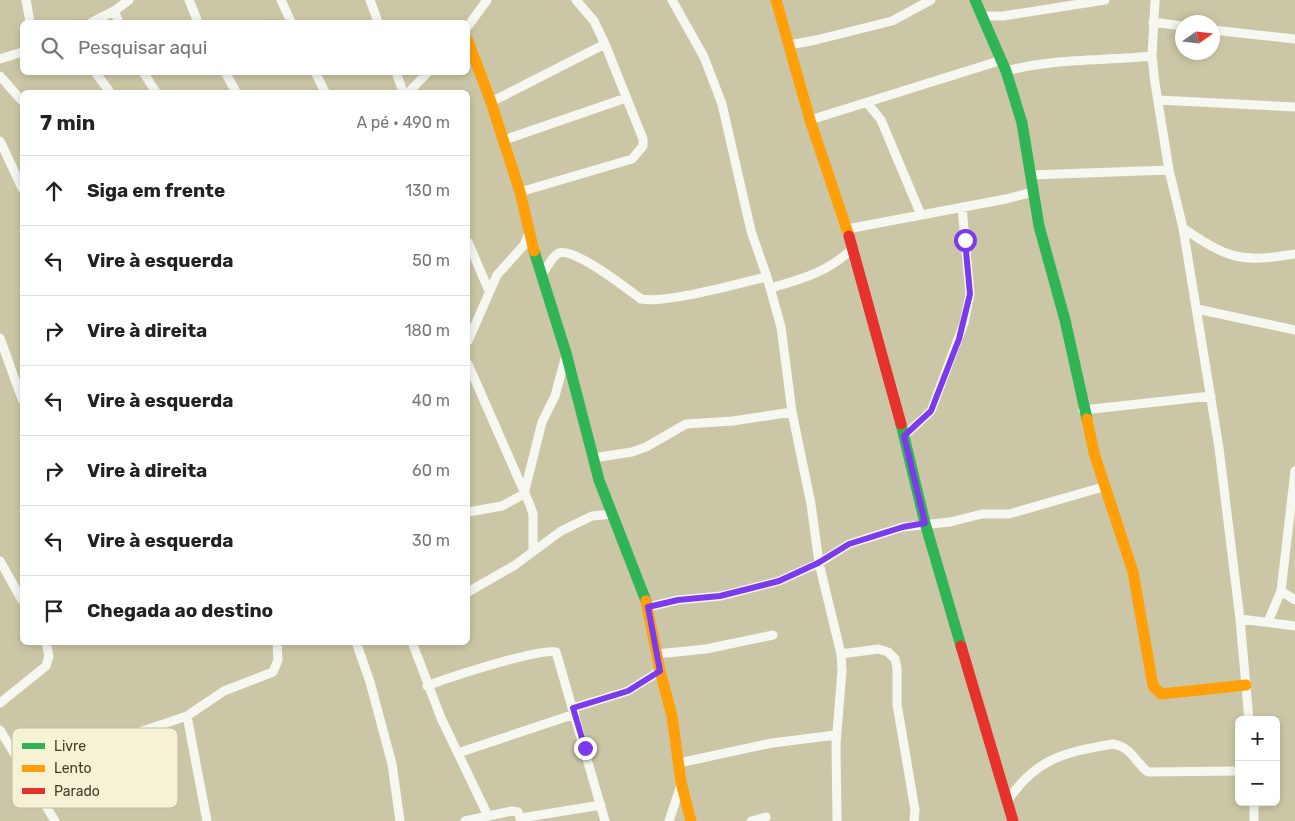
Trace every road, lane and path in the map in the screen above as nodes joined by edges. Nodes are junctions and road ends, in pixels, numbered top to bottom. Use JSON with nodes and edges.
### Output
{"nodes":[{"id":1,"x":26,"y":0,"type":"edge"},
{"id":2,"x":129,"y":0,"type":"edge"},
{"id":3,"x":189,"y":0,"type":"edge"},
{"id":4,"x":280,"y":0,"type":"edge"},
{"id":5,"x":370,"y":0,"type":"edge"},
{"id":6,"x":487,"y":0,"type":"edge"},
{"id":7,"x":576,"y":0,"type":"edge"},
{"id":8,"x":672,"y":0,"type":"edge"},
{"id":9,"x":776,"y":0,"type":"edge"},
{"id":10,"x":931,"y":0,"type":"edge"},
{"id":11,"x":975,"y":0,"type":"edge"},
{"id":12,"x":1105,"y":0,"type":"edge"},
{"id":13,"x":1155,"y":0,"type":"edge"},
{"id":14,"x":114,"y":11,"type":"junction"},
{"id":15,"x":982,"y":16,"type":"junction"},
{"id":16,"x":30,"y":20,"type":"edge"},
{"id":17,"x":96,"y":20,"type":"edge"},
{"id":18,"x":118,"y":20,"type":"edge"},
{"id":19,"x":197,"y":20,"type":"edge"},
{"id":20,"x":290,"y":20,"type":"edge"},
{"id":21,"x":377,"y":20,"type":"edge"},
{"id":22,"x":1153,"y":22,"type":"junction"},
{"id":23,"x":470,"y":23,"type":"edge"},
{"id":24,"x":1175,"y":25,"type":"edge"},
{"id":25,"x":1220,"y":31,"type":"edge"},
{"id":26,"x":1295,"y":39,"type":"edge"},
{"id":27,"x":605,"y":44,"type":"junction"},
{"id":28,"x":789,"y":45,"type":"junction"},
{"id":29,"x":470,"y":46,"type":"edge"},
{"id":30,"x":20,"y":53,"type":"edge"},
{"id":31,"x":1152,"y":56,"type":"junction"},
{"id":32,"x":0,"y":59,"type":"edge"},
{"id":33,"x":1004,"y":66,"type":"junction"},
{"id":34,"x":97,"y":75,"type":"edge"},
{"id":35,"x":146,"y":75,"type":"edge"},
{"id":36,"x":226,"y":75,"type":"edge"},
{"id":37,"x":316,"y":75,"type":"edge"},
{"id":38,"x":397,"y":75,"type":"edge"},
{"id":39,"x":425,"y":75,"type":"edge"},
{"id":40,"x":0,"y":76,"type":"edge"},
{"id":41,"x":108,"y":90,"type":"edge"},
{"id":42,"x":155,"y":90,"type":"edge"},
{"id":43,"x":235,"y":90,"type":"edge"},
{"id":44,"x":324,"y":90,"type":"edge"},
{"id":45,"x":402,"y":90,"type":"edge"},
{"id":46,"x":411,"y":90,"type":"edge"},
{"id":47,"x":626,"y":98,"type":"junction"},
{"id":48,"x":20,"y":99,"type":"edge"},
{"id":49,"x":1158,"y":100,"type":"junction"},
{"id":50,"x":491,"y":102,"type":"junction"},
{"id":51,"x":868,"y":104,"type":"junction"},
{"id":52,"x":1295,"y":107,"type":"edge"},
{"id":53,"x":810,"y":120,"type":"junction"},
{"id":54,"x":504,"y":140,"type":"junction"},
{"id":55,"x":0,"y":141,"type":"edge"},
{"id":56,"x":1169,"y":170,"type":"junction"},
{"id":57,"x":1031,"y":175,"type":"junction"},
{"id":58,"x":20,"y":184,"type":"edge"},
{"id":59,"x":520,"y":192,"type":"junction"},
{"id":60,"x":1033,"y":192,"type":"junction"},
{"id":61,"x":962,"y":207,"type":"junction"},
{"id":62,"x":921,"y":215,"type":"junction"},
{"id":63,"x":1183,"y":228,"type":"junction"},
{"id":64,"x":847,"y":229,"type":"junction"},
{"id":65,"x":529,"y":233,"type":"junction"},
{"id":66,"x":470,"y":247,"type":"edge"},
{"id":67,"x":852,"y":249,"type":"junction"},
{"id":68,"x":1295,"y":254,"type":"edge"},
{"id":69,"x":542,"y":275,"type":"junction"},
{"id":70,"x":767,"y":277,"type":"junction"},
{"id":71,"x":770,"y":288,"type":"junction"},
{"id":72,"x":489,"y":291,"type":"junction"},
{"id":73,"x":1197,"y":308,"type":"junction"},
{"id":74,"x":1295,"y":330,"type":"edge"},
{"id":75,"x":470,"y":336,"type":"edge"},
{"id":76,"x":0,"y":338,"type":"edge"},
{"id":77,"x":566,"y":353,"type":"junction"},
{"id":78,"x":470,"y":369,"type":"edge"},
{"id":79,"x":20,"y":393,"type":"edge"},
{"id":80,"x":1211,"y":396,"type":"junction"},
{"id":81,"x":1083,"y":410,"type":"junction"},
{"id":82,"x":792,"y":412,"type":"junction"},
{"id":83,"x":904,"y":436,"type":"junction"},
{"id":84,"x":593,"y":458,"type":"junction"},
{"id":85,"x":1295,"y":471,"type":"edge"},
{"id":86,"x":1104,"y":487,"type":"junction"},
{"id":87,"x":524,"y":494,"type":"junction"},
{"id":88,"x":470,"y":512,"type":"edge"},
{"id":89,"x":613,"y":514,"type":"junction"},
{"id":90,"x":925,"y":523,"type":"junction"},
{"id":91,"x":533,"y":550,"type":"junction"},
{"id":92,"x":0,"y":561,"type":"edge"},
{"id":93,"x":818,"y":563,"type":"junction"},
{"id":94,"x":470,"y":591,"type":"edge"},
{"id":95,"x":1281,"y":591,"type":"junction"},
{"id":96,"x":20,"y":596,"type":"edge"},
{"id":97,"x":1295,"y":600,"type":"edge"},
{"id":98,"x":648,"y":607,"type":"junction"},
{"id":99,"x":1240,"y":620,"type":"junction"},
{"id":100,"x":1268,"y":622,"type":"junction"},
{"id":101,"x":1295,"y":626,"type":"edge"},
{"id":102,"x":773,"y":636,"type":"dead end"},
{"id":103,"x":47,"y":645,"type":"edge"},
{"id":104,"x":277,"y":645,"type":"edge"},
{"id":105,"x":357,"y":645,"type":"edge"},
{"id":106,"x":413,"y":645,"type":"edge"},
{"id":107,"x":657,"y":654,"type":"junction"},
{"id":108,"x":841,"y":654,"type":"junction"},
{"id":109,"x":660,"y":671,"type":"junction"},
{"id":110,"x":427,"y":686,"type":"junction"},
{"id":111,"x":1246,"y":686,"type":"junction"},
{"id":112,"x":0,"y":703,"type":"edge"},
{"id":113,"x":574,"y":711,"type":"junction"},
{"id":114,"x":187,"y":716,"type":"junction"},
{"id":115,"x":1249,"y":716,"type":"edge"},
{"id":116,"x":152,"y":728,"type":"edge"},
{"id":117,"x":0,"y":730,"type":"edge"},
{"id":118,"x":836,"y":734,"type":"junction"},
{"id":119,"x":12,"y":750,"type":"edge"},
{"id":120,"x":458,"y":753,"type":"junction"},
{"id":121,"x":679,"y":763,"type":"junction"},
{"id":122,"x":1235,"y":771,"type":"edge"},
{"id":123,"x":681,"y":782,"type":"junction"},
{"id":124,"x":1007,"y":802,"type":"junction"},
{"id":125,"x":601,"y":805,"type":"junction"},
{"id":126,"x":1254,"y":806,"type":"edge"},
{"id":127,"x":47,"y":808,"type":"edge"},
{"id":128,"x":488,"y":816,"type":"junction"},
{"id":129,"x":766,"y":817,"type":"dead end"},
{"id":130,"x":521,"y":820,"type":"edge"},
{"id":131,"x":55,"y":821,"type":"edge"},
{"id":132,"x":207,"y":821,"type":"edge"},
{"id":133,"x":400,"y":821,"type":"edge"},
{"id":134,"x":465,"y":821,"type":"edge"},
{"id":135,"x":605,"y":821,"type":"edge"},
{"id":136,"x":669,"y":821,"type":"edge"},
{"id":137,"x":690,"y":821,"type":"edge"},
{"id":138,"x":751,"y":821,"type":"edge"},
{"id":139,"x":837,"y":821,"type":"edge"},
{"id":140,"x":914,"y":821,"type":"edge"},
{"id":141,"x":1013,"y":821,"type":"edge"},
{"id":142,"x":1254,"y":821,"type":"edge"}],
"edges":[{"from":1,"to":16,"type":"street"},
{"from":2,"to":14,"type":"street"},
{"from":3,"to":19,"type":"street"},
{"from":4,"to":20,"type":"street"},
{"from":5,"to":21,"type":"street"},
{"from":6,"to":23,"type":"street"},
{"from":7,"to":27,"type":"street"},
{"from":8,"to":70,"type":"street"},
{"from":9,"to":28,"type":"street"},
{"from":10,"to":28,"type":"street"},
{"from":11,"to":15,"type":"street"},
{"from":12,"to":15,"type":"street"},
{"from":13,"to":22,"type":"street"},
{"from":14,"to":17,"type":"street"},
{"from":14,"to":18,"type":"street"},
{"from":15,"to":33,"type":"street"},
{"from":22,"to":24,"type":"street"},
{"from":22,"to":31,"type":"street"},
{"from":25,"to":26,"type":"street"},
{"from":27,"to":47,"type":"street"},
{"from":27,"to":50,"type":"street"},
{"from":28,"to":53,"type":"street"},
{"from":29,"to":50,"type":"street"},
{"from":30,"to":32,"type":"street"},
{"from":31,"to":33,"type":"street"},
{"from":31,"to":49,"type":"street"},
{"from":33,"to":51,"type":"street"},
{"from":33,"to":57,"type":"street"},
{"from":34,"to":41,"type":"street"},
{"from":35,"to":42,"type":"street"},
{"from":36,"to":43,"type":"street"},
{"from":37,"to":44,"type":"street"},
{"from":38,"to":45,"type":"street"},
{"from":39,"to":46,"type":"street"},
{"from":40,"to":48,"type":"street"},
{"from":47,"to":54,"type":"street"},
{"from":47,"to":59,"type":"street"},
{"from":49,"to":52,"type":"street"},
{"from":49,"to":56,"type":"street"},
{"from":50,"to":54,"type":"street"},
{"from":51,"to":53,"type":"street"},
{"from":51,"to":62,"type":"street"},
{"from":53,"to":64,"type":"street"},
{"from":54,"to":59,"type":"street"},
{"from":55,"to":58,"type":"street"},
{"from":56,"to":57,"type":"street"},
{"from":56,"to":63,"type":"street"},
{"from":57,"to":60,"type":"street"},
{"from":59,"to":65,"type":"street"},
{"from":60,"to":61,"type":"street"},
{"from":60,"to":81,"type":"street"},
{"from":61,"to":62,"type":"street"},
{"from":61,"to":83,"type":"street"},
{"from":62,"to":64,"type":"street"},
{"from":63,"to":68,"type":"street"},
{"from":63,"to":73,"type":"street"},
{"from":64,"to":67,"type":"street"},
{"from":65,"to":69,"type":"street"},
{"from":65,"to":72,"type":"street"},
{"from":66,"to":72,"type":"street"},
{"from":67,"to":71,"type":"street"},
{"from":67,"to":83,"type":"street"},
{"from":69,"to":70,"type":"street"},
{"from":69,"to":77,"type":"street"},
{"from":70,"to":71,"type":"street"},
{"from":71,"to":82,"type":"street"},
{"from":72,"to":75,"type":"street"},
{"from":73,"to":74,"type":"street"},
{"from":73,"to":80,"type":"street"},
{"from":76,"to":79,"type":"street"},
{"from":77,"to":84,"type":"street"},
{"from":77,"to":87,"type":"street"},
{"from":78,"to":87,"type":"street"},
{"from":80,"to":81,"type":"street"},
{"from":80,"to":99,"type":"street"},
{"from":81,"to":86,"type":"street"},
{"from":82,"to":84,"type":"street"},
{"from":82,"to":93,"type":"street"},
{"from":83,"to":90,"type":"street"},
{"from":84,"to":89,"type":"street"},
{"from":85,"to":95,"type":"street"},
{"from":86,"to":90,"type":"street"},
{"from":86,"to":111,"type":"street"},
{"from":87,"to":88,"type":"street"},
{"from":87,"to":91,"type":"street"},
{"from":89,"to":91,"type":"street"},
{"from":89,"to":98,"type":"street"},
{"from":90,"to":93,"type":"street"},
{"from":90,"to":124,"type":"street"},
{"from":91,"to":94,"type":"street"},
{"from":92,"to":96,"type":"street"},
{"from":93,"to":98,"type":"street"},
{"from":93,"to":108,"type":"street"},
{"from":95,"to":97,"type":"street"},
{"from":95,"to":100,"type":"street"},
{"from":98,"to":107,"type":"street"},
{"from":99,"to":100,"type":"street"},
{"from":99,"to":111,"type":"street"},
{"from":100,"to":101,"type":"street"},
{"from":102,"to":107,"type":"street"},
{"from":103,"to":112,"type":"street"},
{"from":104,"to":114,"type":"street"},
{"from":105,"to":133,"type":"street"},
{"from":106,"to":110,"type":"street"},
{"from":107,"to":109,"type":"street"},
{"from":108,"to":118,"type":"street"},
{"from":108,"to":140,"type":"street"},
{"from":109,"to":113,"type":"street"},
{"from":109,"to":121,"type":"street"},
{"from":110,"to":113,"type":"street"},
{"from":110,"to":120,"type":"street"},
{"from":111,"to":115,"type":"street"},
{"from":113,"to":120,"type":"street"},
{"from":113,"to":125,"type":"street"},
{"from":114,"to":116,"type":"street"},
{"from":114,"to":132,"type":"street"},
{"from":117,"to":119,"type":"street"},
{"from":118,"to":121,"type":"street"},
{"from":118,"to":139,"type":"street"},
{"from":120,"to":128,"type":"street"},
{"from":121,"to":123,"type":"street"},
{"from":122,"to":124,"type":"street"},
{"from":123,"to":136,"type":"street"},
{"from":123,"to":137,"type":"street"},
{"from":124,"to":141,"type":"street"},
{"from":125,"to":130,"type":"street"},
{"from":125,"to":135,"type":"street"},
{"from":126,"to":142,"type":"street"},
{"from":127,"to":131,"type":"street"},
{"from":128,"to":130,"type":"street"},
{"from":128,"to":134,"type":"street"},
{"from":129,"to":138,"type":"street"}]}
